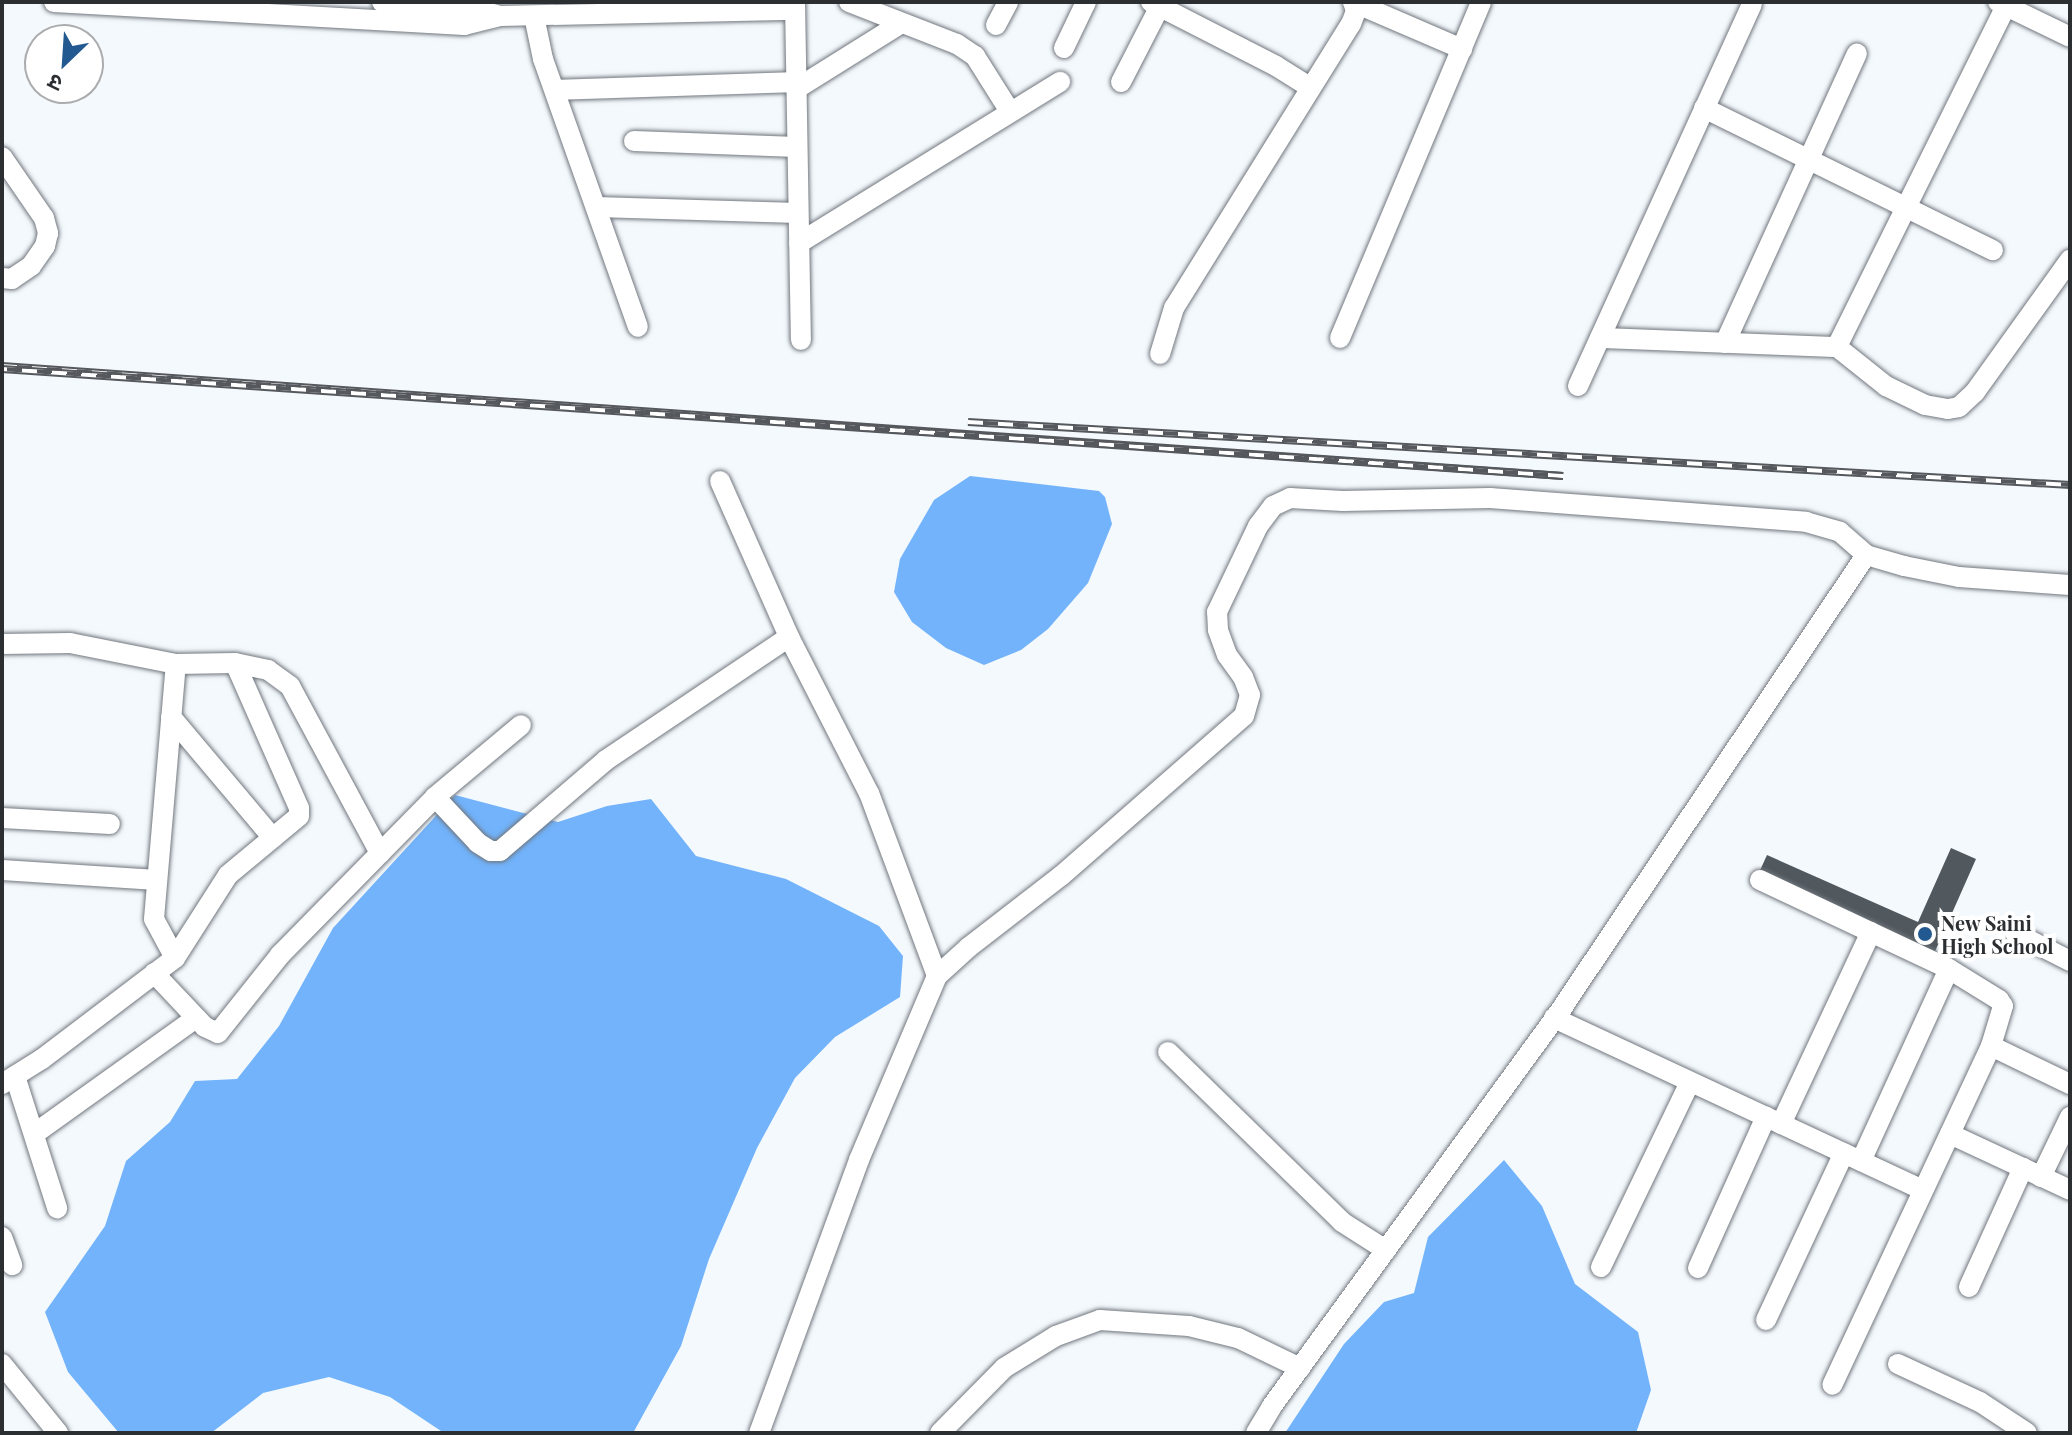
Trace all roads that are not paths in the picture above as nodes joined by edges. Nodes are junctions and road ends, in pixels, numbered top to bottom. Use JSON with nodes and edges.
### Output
{"nodes":[{"id":1,"x":54,"y":2,"type":"edge"},
{"id":2,"x":382,"y":2,"type":"edge"},
{"id":3,"x":849,"y":2,"type":"edge"},
{"id":4,"x":1008,"y":2,"type":"edge"},
{"id":5,"x":1086,"y":2,"type":"edge"},
{"id":6,"x":1353,"y":2,"type":"edge"},
{"id":7,"x":1481,"y":2,"type":"edge"},
{"id":8,"x":1155,"y":4,"type":"edge"},
{"id":9,"x":2002,"y":4,"type":"edge"},
{"id":10,"x":171,"y":5,"type":"edge"},
{"id":11,"x":1752,"y":5,"type":"dead end"},
{"id":12,"x":794,"y":6,"type":"edge"},
{"id":13,"x":436,"y":10,"type":"edge"},
{"id":14,"x":548,"y":11,"type":"edge"},
{"id":15,"x":900,"y":24,"type":"junction"},
{"id":16,"x":996,"y":25,"type":"dead end"},
{"id":17,"x":2070,"y":37,"type":"edge"},
{"id":18,"x":1064,"y":48,"type":"dead end"},
{"id":19,"x":1462,"y":49,"type":"junction"},
{"id":20,"x":1857,"y":54,"type":"dead end"},
{"id":21,"x":1060,"y":82,"type":"dead end"},
{"id":22,"x":1121,"y":82,"type":"dead end"},
{"id":23,"x":796,"y":86,"type":"junction"},
{"id":24,"x":1309,"y":87,"type":"junction"},
{"id":25,"x":555,"y":90,"type":"junction"},
{"id":26,"x":1704,"y":108,"type":"junction"},
{"id":27,"x":1009,"y":110,"type":"junction"},
{"id":28,"x":634,"y":141,"type":"dead end"},
{"id":29,"x":797,"y":147,"type":"junction"},
{"id":30,"x":2,"y":157,"type":"edge"},
{"id":31,"x":1809,"y":159,"type":"junction"},
{"id":32,"x":596,"y":207,"type":"junction"},
{"id":33,"x":1906,"y":207,"type":"junction"},
{"id":34,"x":798,"y":213,"type":"junction"},
{"id":35,"x":799,"y":243,"type":"junction"},
{"id":36,"x":1993,"y":250,"type":"dead end"},
{"id":37,"x":2070,"y":260,"type":"edge"},
{"id":38,"x":2,"y":278,"type":"edge"},
{"id":39,"x":2062,"y":290,"type":"edge"},
{"id":40,"x":638,"y":327,"type":"dead end"},
{"id":41,"x":1340,"y":338,"type":"dead end"},
{"id":42,"x":1600,"y":338,"type":"junction"},
{"id":43,"x":801,"y":340,"type":"dead end"},
{"id":44,"x":1725,"y":343,"type":"junction"},
{"id":45,"x":1837,"y":347,"type":"junction"},
{"id":46,"x":1160,"y":354,"type":"dead end"},
{"id":47,"x":1578,"y":386,"type":"dead end"},
{"id":48,"x":720,"y":481,"type":"dead end"},
{"id":49,"x":1866,"y":555,"type":"junction"},
{"id":50,"x":2070,"y":585,"type":"edge"},
{"id":51,"x":789,"y":637,"type":"junction"},
{"id":52,"x":2,"y":644,"type":"edge"},
{"id":53,"x":235,"y":663,"type":"junction"},
{"id":54,"x":176,"y":664,"type":"junction"},
{"id":55,"x":171,"y":717,"type":"junction"},
{"id":56,"x":521,"y":725,"type":"dead end"},
{"id":57,"x":435,"y":797,"type":"junction"},
{"id":58,"x":2,"y":818,"type":"edge"},
{"id":59,"x":110,"y":824,"type":"dead end"},
{"id":60,"x":273,"y":838,"type":"junction"},
{"id":61,"x":380,"y":853,"type":"junction"},
{"id":62,"x":2,"y":870,"type":"edge"},
{"id":63,"x":157,"y":880,"type":"junction"},
{"id":64,"x":1760,"y":880,"type":"dead end"},
{"id":65,"x":1871,"y":932,"type":"junction"},
{"id":66,"x":2015,"y":933,"type":"dead end"},
{"id":67,"x":175,"y":958,"type":"junction"},
{"id":68,"x":2070,"y":961,"type":"edge"},
{"id":69,"x":1949,"y":969,"type":"junction"},
{"id":70,"x":154,"y":973,"type":"junction"},
{"id":71,"x":937,"y":976,"type":"junction"},
{"id":72,"x":196,"y":1018,"type":"junction"},
{"id":73,"x":1554,"y":1018,"type":"junction"},
{"id":74,"x":1991,"y":1046,"type":"junction"},
{"id":75,"x":1168,"y":1052,"type":"dead end"},
{"id":76,"x":8,"y":1080,"type":"edge"},
{"id":77,"x":1690,"y":1082,"type":"junction"},
{"id":78,"x":2070,"y":1084,"type":"edge"},
{"id":79,"x":2070,"y":1117,"type":"edge"},
{"id":80,"x":1774,"y":1120,"type":"junction"},
{"id":81,"x":34,"y":1134,"type":"junction"},
{"id":82,"x":1950,"y":1134,"type":"junction"},
{"id":83,"x":1852,"y":1157,"type":"junction"},
{"id":84,"x":2032,"y":1172,"type":"junction"},
{"id":85,"x":1923,"y":1190,"type":"junction"},
{"id":86,"x":2070,"y":1190,"type":"edge"},
{"id":87,"x":57,"y":1208,"type":"dead end"},
{"id":88,"x":2,"y":1237,"type":"edge"},
{"id":89,"x":1386,"y":1250,"type":"junction"},
{"id":90,"x":12,"y":1265,"type":"dead end"},
{"id":91,"x":1601,"y":1267,"type":"dead end"},
{"id":92,"x":1698,"y":1268,"type":"dead end"},
{"id":93,"x":1969,"y":1287,"type":"dead end"},
{"id":94,"x":1766,"y":1320,"type":"dead end"},
{"id":95,"x":2,"y":1364,"type":"edge"},
{"id":96,"x":1898,"y":1364,"type":"dead end"},
{"id":97,"x":1300,"y":1368,"type":"junction"},
{"id":98,"x":1832,"y":1385,"type":"dead end"},
{"id":99,"x":58,"y":1433,"type":"edge"},
{"id":100,"x":759,"y":1433,"type":"edge"},
{"id":101,"x":940,"y":1433,"type":"edge"},
{"id":102,"x":1256,"y":1433,"type":"edge"},
{"id":103,"x":2027,"y":1433,"type":"edge"}],
"edges":[{"from":1,"to":10,"type":"street"},
{"from":2,"to":13,"type":"street"},
{"from":3,"to":15,"type":"street"},
{"from":4,"to":16,"type":"street"},
{"from":5,"to":18,"type":"street"},
{"from":6,"to":19,"type":"street"},
{"from":6,"to":24,"type":"street"},
{"from":7,"to":19,"type":"street"},
{"from":8,"to":22,"type":"street"},
{"from":8,"to":24,"type":"street"},
{"from":9,"to":17,"type":"street"},
{"from":9,"to":33,"type":"street"},
{"from":10,"to":13,"type":"street"},
{"from":11,"to":26,"type":"street"},
{"from":12,"to":14,"type":"street"},
{"from":12,"to":23,"type":"street"},
{"from":13,"to":14,"type":"street"},
{"from":14,"to":25,"type":"street"},
{"from":15,"to":23,"type":"street"},
{"from":15,"to":27,"type":"street"},
{"from":19,"to":41,"type":"street"},
{"from":20,"to":31,"type":"street"},
{"from":21,"to":27,"type":"street"},
{"from":23,"to":25,"type":"street"},
{"from":23,"to":29,"type":"street"},
{"from":24,"to":46,"type":"street"},
{"from":25,"to":32,"type":"street"},
{"from":26,"to":31,"type":"street"},
{"from":26,"to":42,"type":"street"},
{"from":27,"to":35,"type":"street"},
{"from":28,"to":29,"type":"street"},
{"from":29,"to":34,"type":"street"},
{"from":30,"to":38,"type":"street"},
{"from":31,"to":33,"type":"street"},
{"from":31,"to":44,"type":"street"},
{"from":32,"to":34,"type":"street"},
{"from":32,"to":40,"type":"street"},
{"from":33,"to":36,"type":"street"},
{"from":33,"to":45,"type":"street"},
{"from":34,"to":35,"type":"street"},
{"from":35,"to":43,"type":"street"},
{"from":37,"to":39,"type":"street"},
{"from":39,"to":45,"type":"street"},
{"from":42,"to":44,"type":"street"},
{"from":42,"to":47,"type":"street"},
{"from":44,"to":45,"type":"street"},
{"from":48,"to":51,"type":"street"},
{"from":49,"to":50,"type":"street"},
{"from":49,"to":71,"type":"street"},
{"from":49,"to":73,"type":"street"},
{"from":51,"to":57,"type":"street"},
{"from":51,"to":71,"type":"street"},
{"from":52,"to":54,"type":"street"},
{"from":53,"to":54,"type":"street"},
{"from":53,"to":60,"type":"street"},
{"from":53,"to":61,"type":"street"},
{"from":54,"to":55,"type":"street"},
{"from":55,"to":60,"type":"street"},
{"from":55,"to":63,"type":"street"},
{"from":56,"to":57,"type":"street"},
{"from":57,"to":61,"type":"street"},
{"from":58,"to":59,"type":"street"},
{"from":60,"to":67,"type":"street"},
{"from":61,"to":72,"type":"street"},
{"from":62,"to":63,"type":"street"},
{"from":63,"to":67,"type":"street"},
{"from":64,"to":65,"type":"street"},
{"from":65,"to":69,"type":"street"},
{"from":65,"to":80,"type":"street"},
{"from":66,"to":68,"type":"street"},
{"from":67,"to":70,"type":"street"},
{"from":69,"to":74,"type":"street"},
{"from":69,"to":83,"type":"street"},
{"from":70,"to":72,"type":"street"},
{"from":70,"to":76,"type":"street"},
{"from":71,"to":100,"type":"street"},
{"from":72,"to":81,"type":"street"},
{"from":73,"to":77,"type":"street"},
{"from":73,"to":89,"type":"street"},
{"from":74,"to":78,"type":"street"},
{"from":74,"to":82,"type":"street"},
{"from":75,"to":89,"type":"street"},
{"from":76,"to":81,"type":"street"},
{"from":77,"to":80,"type":"street"},
{"from":77,"to":91,"type":"street"},
{"from":79,"to":84,"type":"street"},
{"from":80,"to":83,"type":"street"},
{"from":80,"to":92,"type":"street"},
{"from":81,"to":87,"type":"street"},
{"from":82,"to":84,"type":"street"},
{"from":82,"to":85,"type":"street"},
{"from":83,"to":85,"type":"street"},
{"from":83,"to":94,"type":"street"},
{"from":84,"to":86,"type":"street"},
{"from":84,"to":93,"type":"street"},
{"from":85,"to":98,"type":"street"},
{"from":88,"to":90,"type":"street"},
{"from":89,"to":97,"type":"street"},
{"from":95,"to":99,"type":"street"},
{"from":96,"to":103,"type":"street"},
{"from":97,"to":101,"type":"street"},
{"from":97,"to":102,"type":"street"}]}
